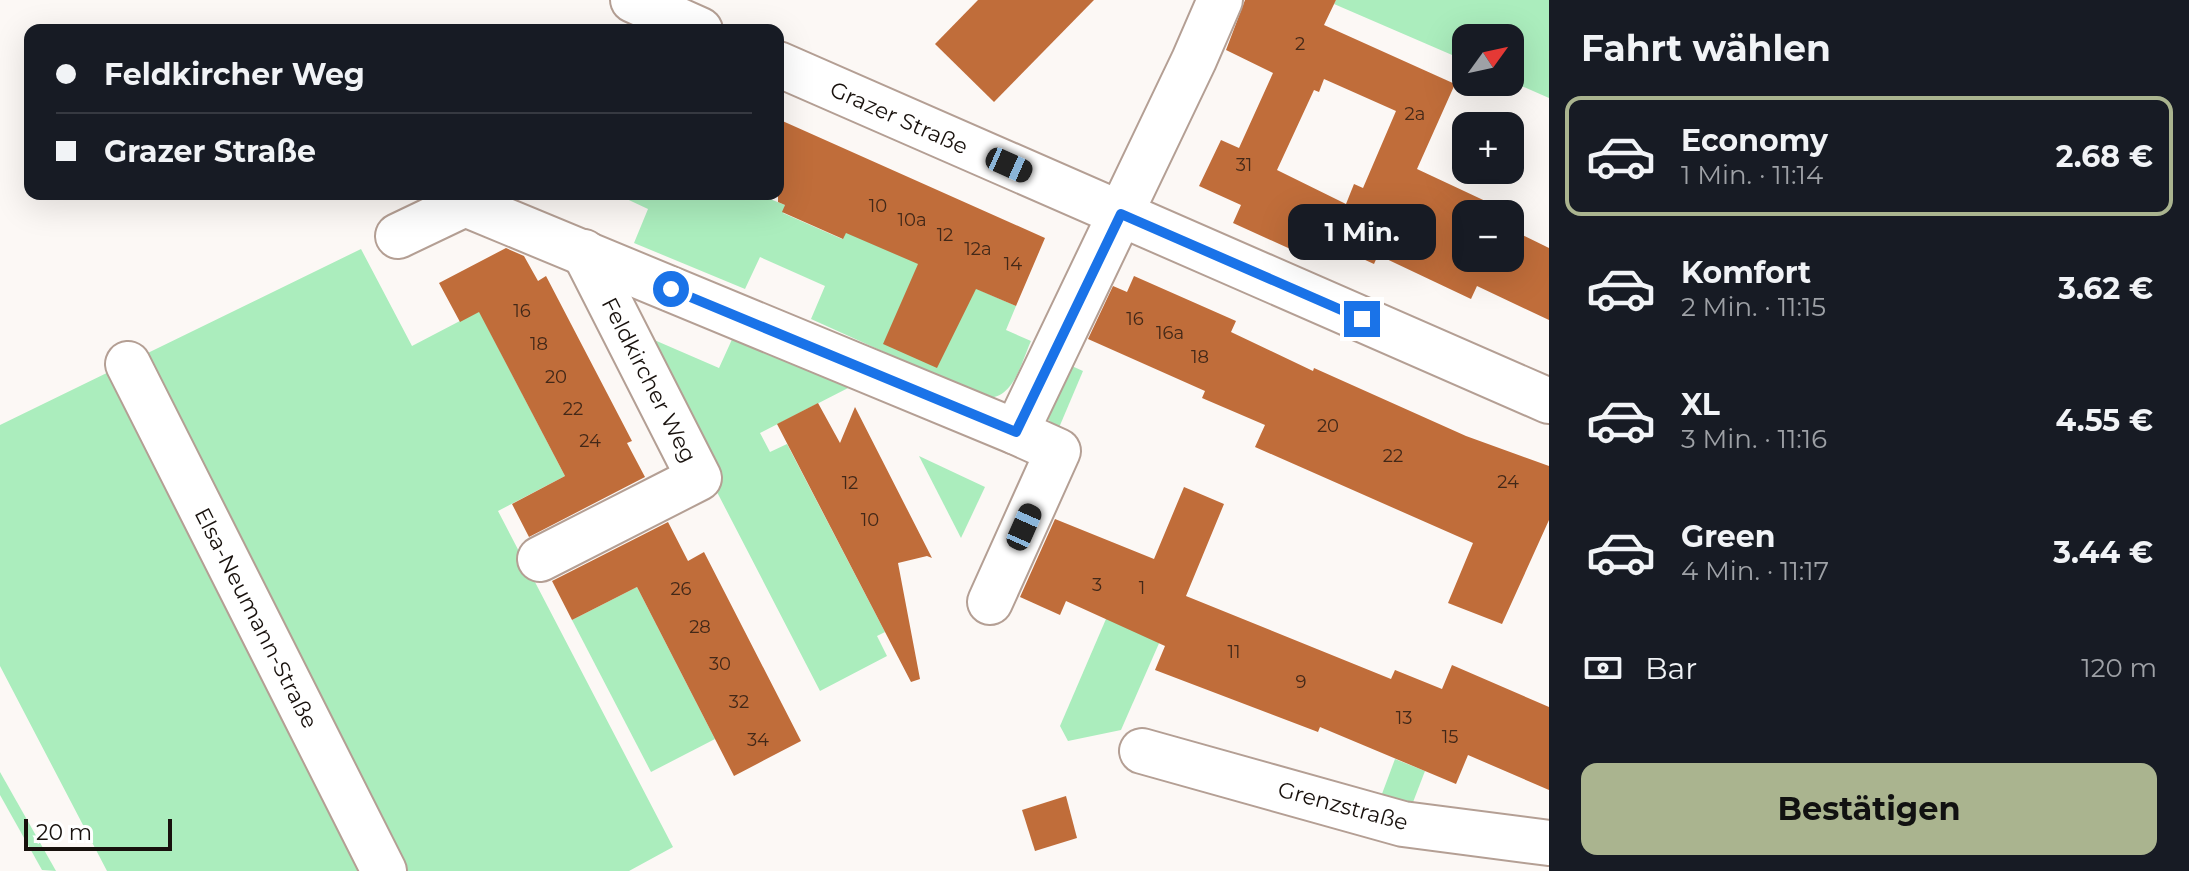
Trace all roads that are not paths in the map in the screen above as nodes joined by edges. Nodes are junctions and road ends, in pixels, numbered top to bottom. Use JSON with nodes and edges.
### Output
{"nodes":[{"id":1,"x":633,"y":0,"type":"edge"},
{"id":2,"x":1220,"y":0,"type":"edge"},
{"id":3,"x":687,"y":24,"type":"edge"},
{"id":4,"x":784,"y":67,"type":"edge"},
{"id":5,"x":1121,"y":214,"type":"junction"},
{"id":6,"x":398,"y":236,"type":"dead end"},
{"id":7,"x":584,"y":252,"type":"junction"},
{"id":8,"x":128,"y":364,"type":"dead end"},
{"id":9,"x":1549,"y":401,"type":"edge"},
{"id":10,"x":1016,"y":432,"type":"junction"},
{"id":11,"x":540,"y":559,"type":"dead end"},
{"id":12,"x":990,"y":602,"type":"dead end"},
{"id":13,"x":1142,"y":751,"type":"dead end"},
{"id":14,"x":1549,"y":843,"type":"edge"},
{"id":15,"x":384,"y":871,"type":"edge"}],
"edges":[{"from":1,"to":3,"type":"street"},
{"from":2,"to":5,"type":"street"},
{"from":4,"to":5,"type":"street","name":"Grazer Straße"},
{"from":5,"to":9,"type":"street","name":"Grazer Straße"},
{"from":5,"to":10,"type":"street"},
{"from":6,"to":7,"type":"street","name":"Feldkircher Weg"},
{"from":7,"to":10,"type":"street","name":"Feldkircher Weg"},
{"from":7,"to":11,"type":"street","name":"Feldkircher Weg"},
{"from":8,"to":15,"type":"street","name":"Elsa-Neumann-Straße"},
{"from":10,"to":12,"type":"street","name":"Feldkircher Weg"},
{"from":13,"to":14,"type":"street","name":"Grenzstraße"}]}
